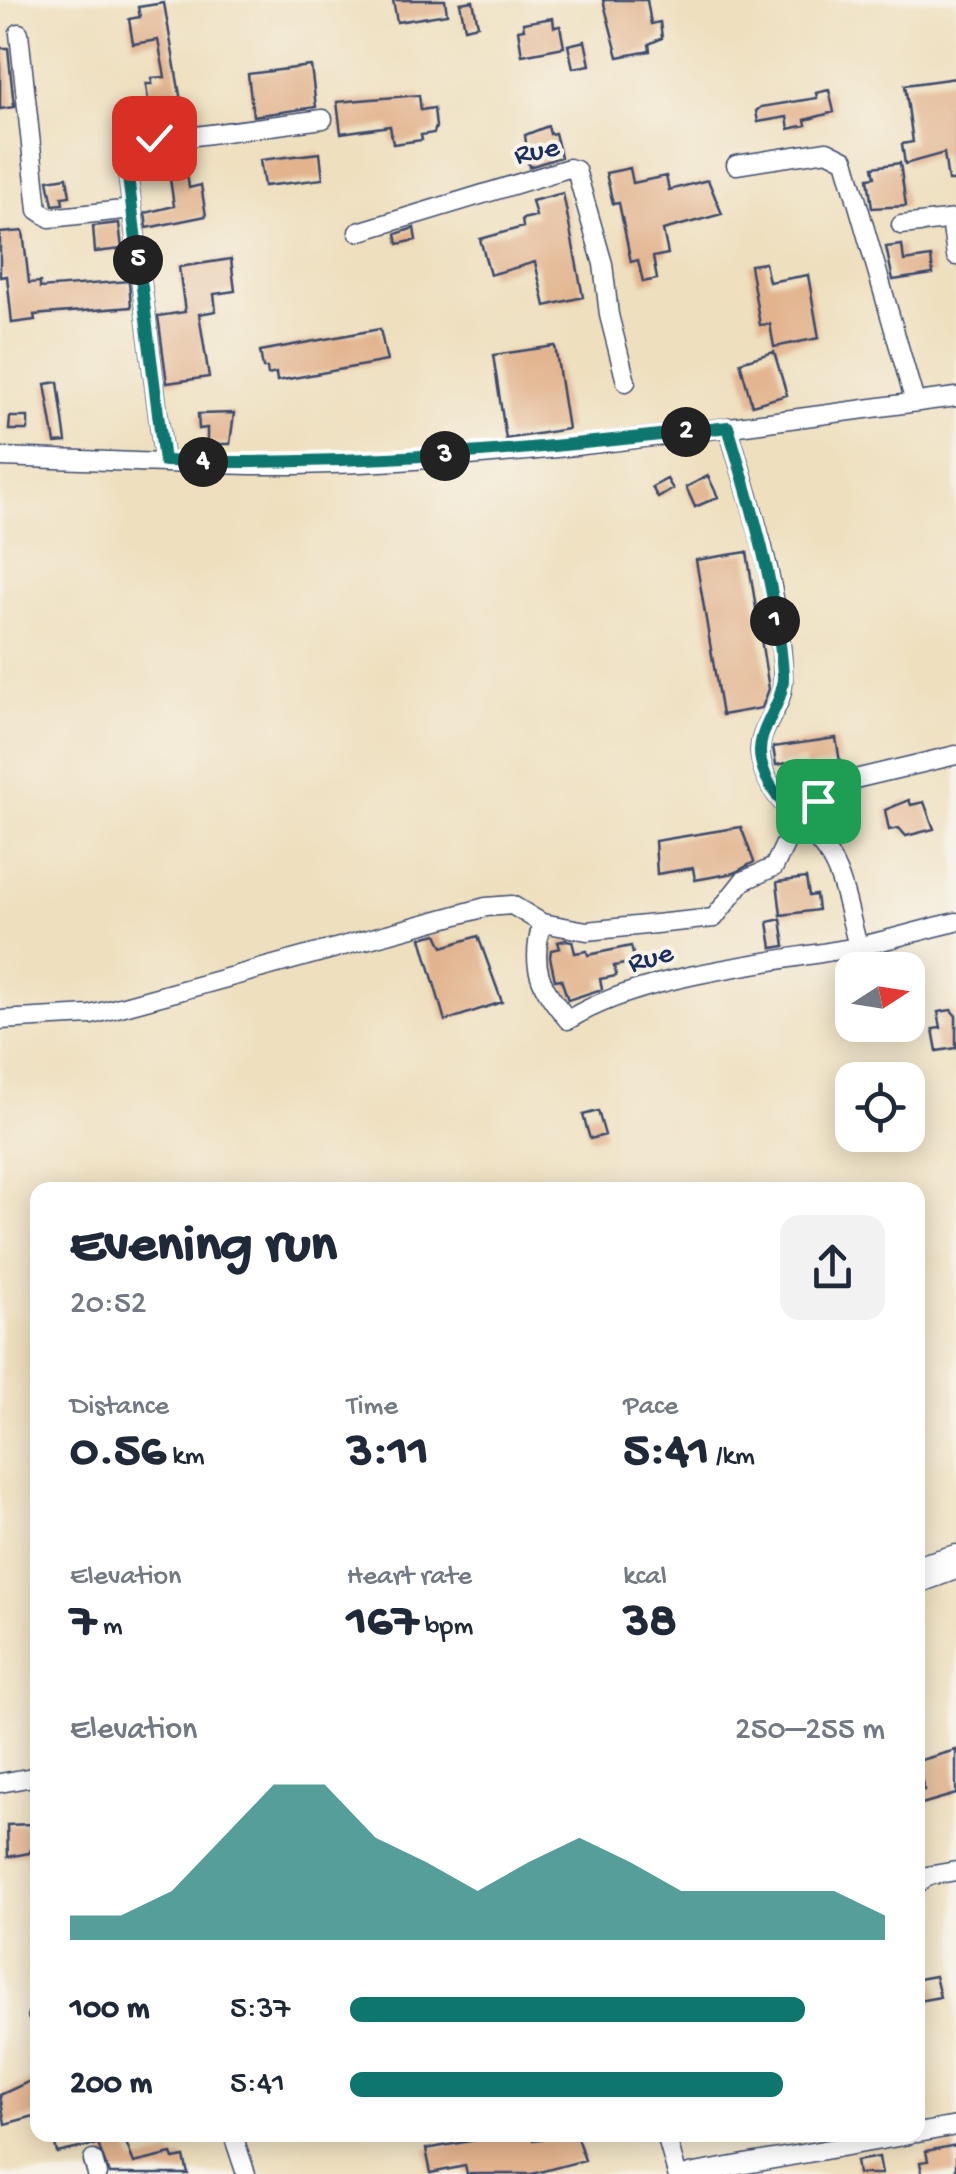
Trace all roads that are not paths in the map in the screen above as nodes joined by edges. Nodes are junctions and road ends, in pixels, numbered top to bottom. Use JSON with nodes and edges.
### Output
{"nodes":[{"id":1,"x":19,"y":33,"type":"dead end"},
{"id":2,"x":323,"y":119,"type":"dead end"},
{"id":3,"x":736,"y":165,"type":"dead end"},
{"id":4,"x":132,"y":209,"type":"junction"},
{"id":5,"x":954,"y":220,"type":"edge"},
{"id":6,"x":901,"y":225,"type":"dead end"},
{"id":7,"x":358,"y":232,"type":"dead end"},
{"id":8,"x":956,"y":256,"type":"edge"},
{"id":9,"x":626,"y":382,"type":"dead end"},
{"id":10,"x":956,"y":397,"type":"edge"},
{"id":11,"x":915,"y":402,"type":"junction"},
{"id":12,"x":728,"y":427,"type":"junction"},
{"id":13,"x":0,"y":457,"type":"edge"},
{"id":14,"x":164,"y":461,"type":"junction"},
{"id":15,"x":956,"y":755,"type":"edge"},
{"id":16,"x":797,"y":818,"type":"junction"},
{"id":17,"x":956,"y":922,"type":"edge"},
{"id":18,"x":542,"y":923,"type":"junction"},
{"id":19,"x":858,"y":946,"type":"junction"},
{"id":20,"x":0,"y":1020,"type":"edge"},
{"id":21,"x":956,"y":1554,"type":"edge"},
{"id":22,"x":925,"y":1563,"type":"edge"},
{"id":23,"x":956,"y":1570,"type":"edge"},
{"id":24,"x":925,"y":1581,"type":"edge"},
{"id":25,"x":30,"y":1778,"type":"edge"},
{"id":26,"x":0,"y":1784,"type":"edge"},
{"id":27,"x":956,"y":1871,"type":"edge"},
{"id":28,"x":925,"y":1878,"type":"edge"},
{"id":29,"x":956,"y":2126,"type":"edge"},
{"id":30,"x":925,"y":2133,"type":"edge"},
{"id":31,"x":235,"y":2142,"type":"edge"},
{"id":32,"x":668,"y":2142,"type":"edge"},
{"id":33,"x":870,"y":2142,"type":"edge"},
{"id":34,"x":246,"y":2174,"type":"edge"},
{"id":35,"x":677,"y":2174,"type":"edge"},
{"id":36,"x":689,"y":2174,"type":"edge"}],
"edges":[{"from":1,"to":4,"type":"street"},
{"from":2,"to":4,"type":"street"},
{"from":3,"to":11,"type":"street"},
{"from":4,"to":14,"type":"street"},
{"from":5,"to":6,"type":"street"},
{"from":5,"to":8,"type":"street"},
{"from":7,"to":9,"type":"street","name":"Rue"},
{"from":10,"to":11,"type":"street"},
{"from":11,"to":12,"type":"street"},
{"from":12,"to":14,"type":"street"},
{"from":12,"to":16,"type":"street"},
{"from":13,"to":14,"type":"street"},
{"from":15,"to":16,"type":"street"},
{"from":16,"to":18,"type":"street"},
{"from":16,"to":19,"type":"street"},
{"from":17,"to":19,"type":"street","name":"Rue"},
{"from":18,"to":19,"type":"street","name":"Rue"},
{"from":18,"to":20,"type":"street"},
{"from":21,"to":22,"type":"street"},
{"from":23,"to":24,"type":"street"},
{"from":25,"to":26,"type":"street"},
{"from":27,"to":28,"type":"street"},
{"from":29,"to":30,"type":"street"},
{"from":31,"to":34,"type":"street"},
{"from":32,"to":35,"type":"street"},
{"from":33,"to":36,"type":"street"}]}
